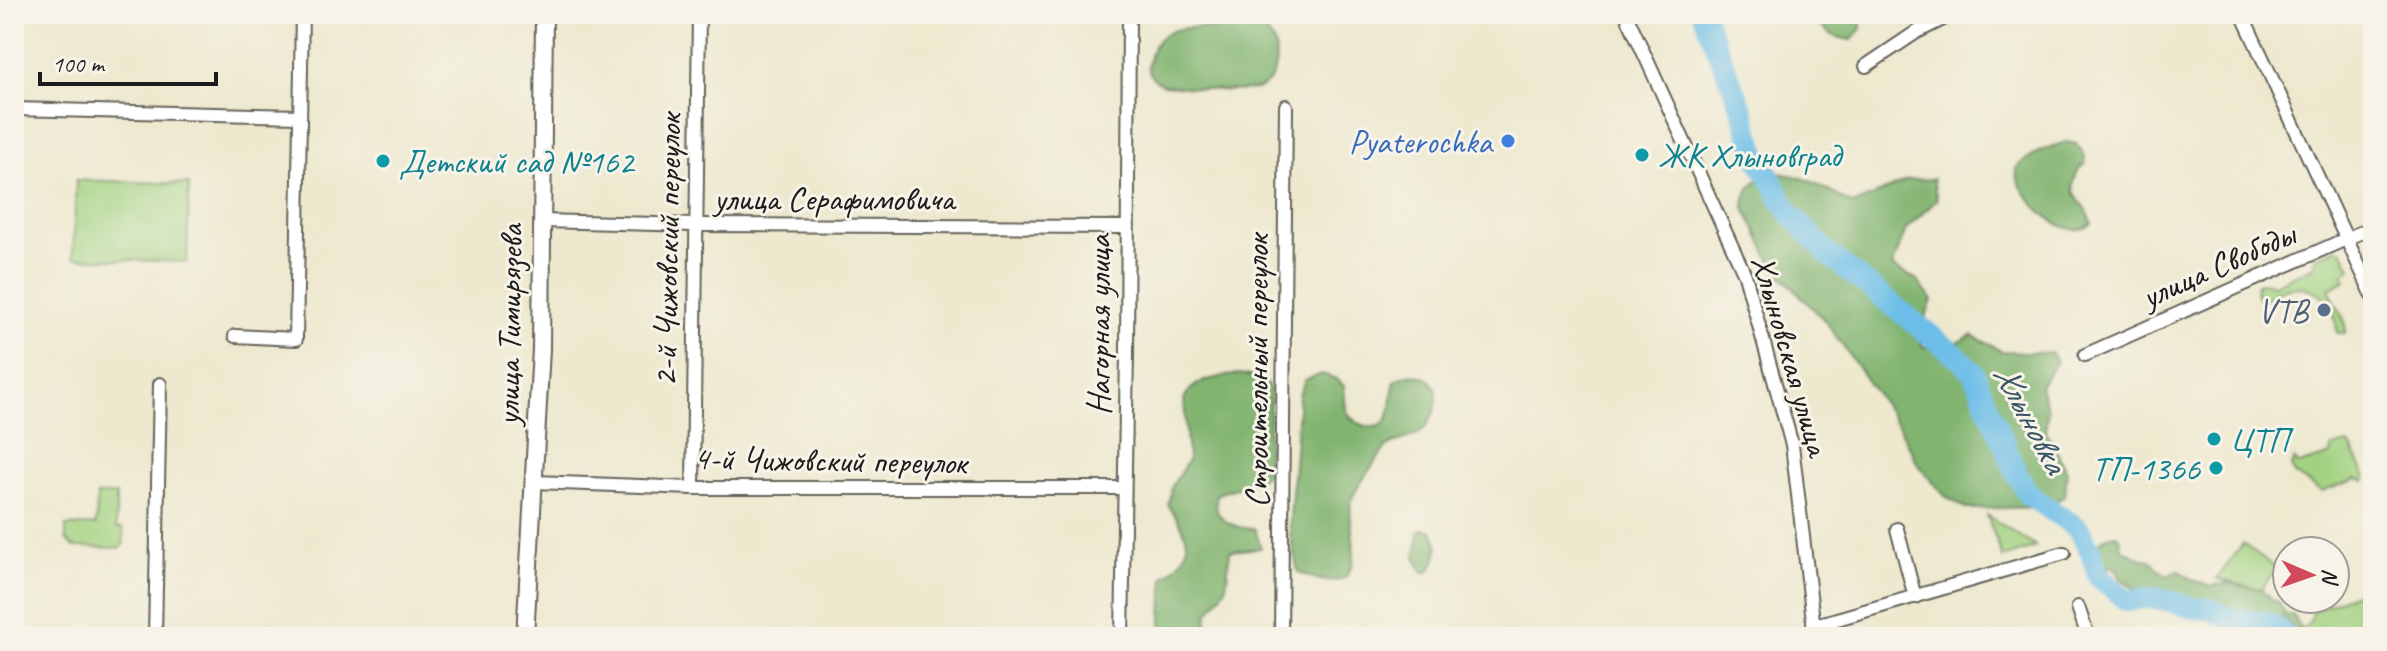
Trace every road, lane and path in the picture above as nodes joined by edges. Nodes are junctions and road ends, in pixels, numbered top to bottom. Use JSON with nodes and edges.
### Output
{"nodes":[{"id":1,"x":302,"y":14,"type":"edge"},
{"id":2,"x":544,"y":14,"type":"edge"},
{"id":3,"x":699,"y":14,"type":"edge"},
{"id":4,"x":1129,"y":14,"type":"edge"},
{"id":5,"x":1626,"y":14,"type":"edge"},
{"id":6,"x":1953,"y":14,"type":"edge"},
{"id":7,"x":2242,"y":14,"type":"edge"},
{"id":8,"x":1866,"y":66,"type":"dead end"},
{"id":9,"x":1286,"y":106,"type":"dead end"},
{"id":10,"x":14,"y":109,"type":"edge"},
{"id":11,"x":300,"y":116,"type":"junction"},
{"id":12,"x":541,"y":221,"type":"junction"},
{"id":13,"x":694,"y":225,"type":"junction"},
{"id":14,"x":1126,"y":227,"type":"junction"},
{"id":15,"x":2373,"y":227,"type":"edge"},
{"id":16,"x":2346,"y":238,"type":"junction"},
{"id":17,"x":2373,"y":296,"type":"edge"},
{"id":18,"x":235,"y":336,"type":"dead end"},
{"id":19,"x":2085,"y":355,"type":"dead end"},
{"id":20,"x":160,"y":384,"type":"dead end"},
{"id":21,"x":535,"y":482,"type":"junction"},
{"id":22,"x":693,"y":488,"type":"junction"},
{"id":23,"x":1124,"y":488,"type":"junction"},
{"id":24,"x":1897,"y":529,"type":"dead end"},
{"id":25,"x":2064,"y":553,"type":"dead end"},
{"id":26,"x":1915,"y":597,"type":"junction"},
{"id":27,"x":2078,"y":607,"type":"dead end"},
{"id":28,"x":1814,"y":632,"type":"edge"},
{"id":29,"x":155,"y":637,"type":"edge"},
{"id":30,"x":525,"y":637,"type":"edge"},
{"id":31,"x":1122,"y":637,"type":"edge"},
{"id":32,"x":1281,"y":637,"type":"edge"},
{"id":33,"x":2088,"y":637,"type":"edge"}],
"edges":[{"from":1,"to":11,"type":"street"},
{"from":2,"to":12,"type":"main road","name":"улица Тимирязева"},
{"from":3,"to":13,"type":"street","name":"2-й Чижовский переулок"},
{"from":4,"to":14,"type":"street","name":"Нагорная улица"},
{"from":5,"to":28,"type":"street","name":"Хлыновская улица"},
{"from":6,"to":8,"type":"street"},
{"from":7,"to":16,"type":"street"},
{"from":9,"to":32,"type":"street","name":"Строительный переулок"},
{"from":10,"to":11,"type":"street"},
{"from":11,"to":18,"type":"street"},
{"from":12,"to":13,"type":"street","name":"улица Серафимовича"},
{"from":12,"to":21,"type":"main road","name":"улица Тимирязева"},
{"from":13,"to":14,"type":"street","name":"улица Серафимовича"},
{"from":13,"to":22,"type":"street","name":"2-й Чижовский переулок"},
{"from":14,"to":23,"type":"street","name":"Нагорная улица"},
{"from":15,"to":16,"type":"street","name":"улица Свободы"},
{"from":16,"to":17,"type":"street"},
{"from":16,"to":19,"type":"street","name":"улица Свободы"},
{"from":20,"to":29,"type":"street"},
{"from":21,"to":22,"type":"street","name":"4-й Чижовский переулок"},
{"from":21,"to":30,"type":"main road","name":"улица Тимирязева"},
{"from":22,"to":23,"type":"street","name":"4-й Чижовский переулок"},
{"from":23,"to":31,"type":"street","name":"Нагорная улица"},
{"from":24,"to":26,"type":"street"},
{"from":25,"to":26,"type":"street"},
{"from":26,"to":28,"type":"street"},
{"from":27,"to":33,"type":"street"}]}
